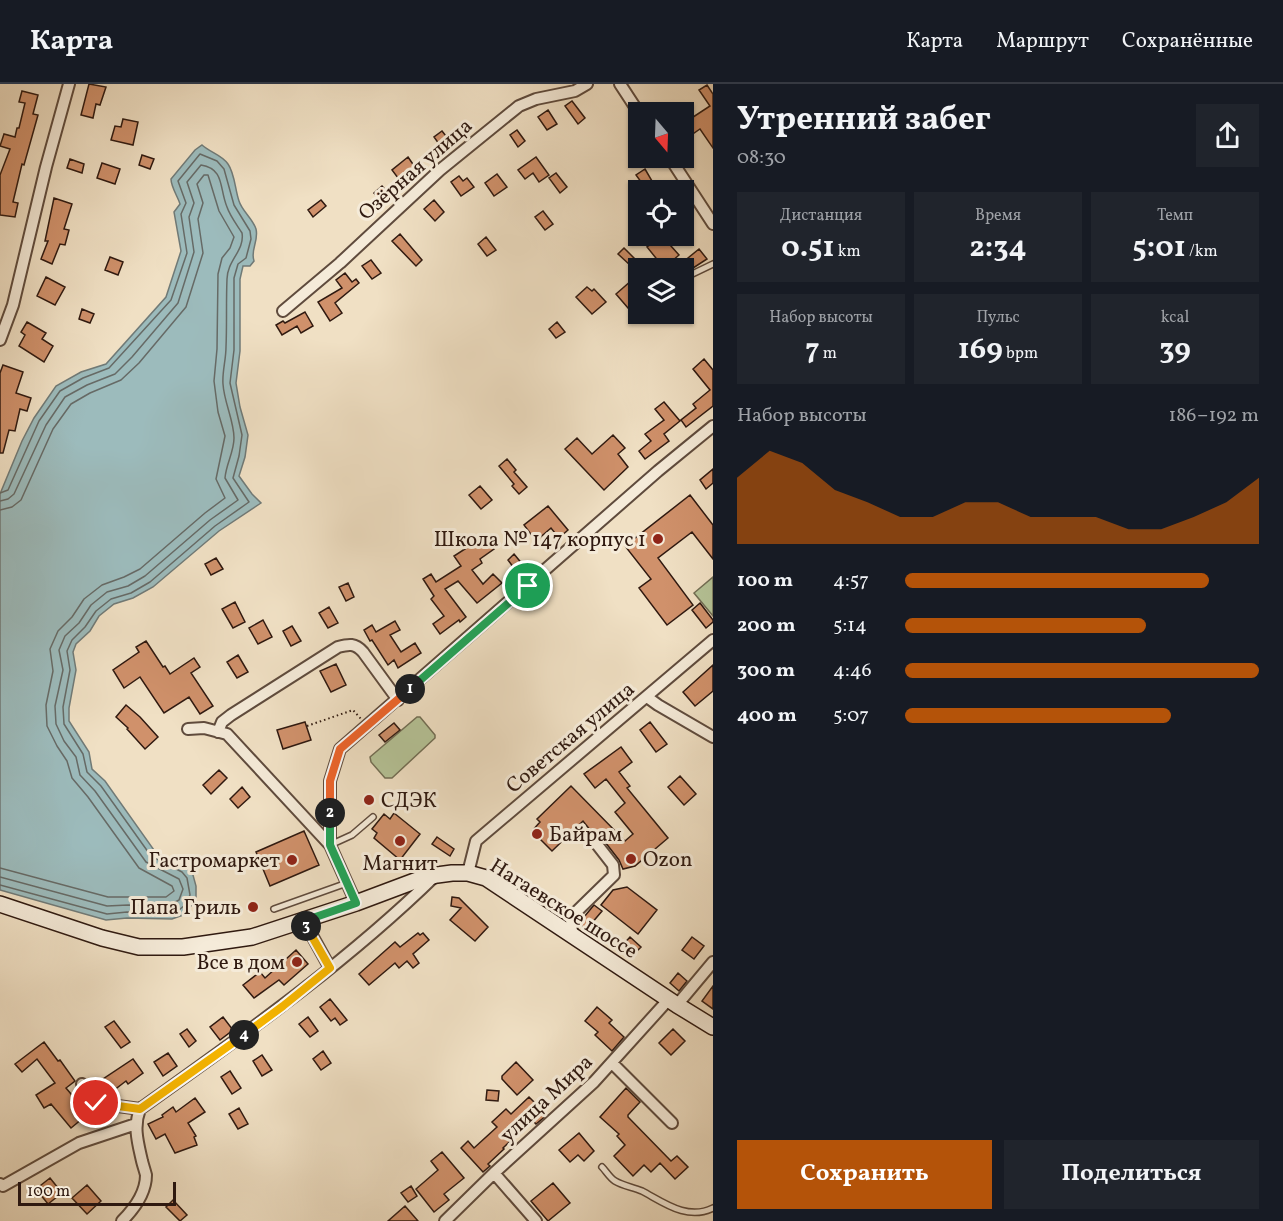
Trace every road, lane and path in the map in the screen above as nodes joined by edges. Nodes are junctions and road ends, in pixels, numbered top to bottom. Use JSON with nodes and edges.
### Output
{"nodes":[{"id":1,"x":69,"y":84,"type":"edge"},
{"id":2,"x":587,"y":84,"type":"edge"},
{"id":3,"x":620,"y":84,"type":"edge"},
{"id":4,"x":632,"y":102,"type":"edge"},
{"id":5,"x":676,"y":168,"type":"edge"},
{"id":6,"x":713,"y":224,"type":"edge"},
{"id":7,"x":713,"y":264,"type":"edge"},
{"id":8,"x":694,"y":273,"type":"edge"},
{"id":9,"x":283,"y":311,"type":"dead end"},
{"id":10,"x":0,"y":340,"type":"edge"},
{"id":11,"x":713,"y":426,"type":"edge"},
{"id":12,"x":713,"y":640,"type":"edge"},
{"id":13,"x":647,"y":697,"type":"junction"},
{"id":14,"x":398,"y":700,"type":"junction"},
{"id":15,"x":307,"y":726,"type":"dead end"},
{"id":16,"x":367,"y":726,"type":"junction"},
{"id":17,"x":188,"y":729,"type":"dead end"},
{"id":18,"x":218,"y":732,"type":"junction"},
{"id":19,"x":713,"y":736,"type":"edge"},
{"id":20,"x":373,"y":817,"type":"dead end"},
{"id":21,"x":592,"y":838,"type":"dead end"},
{"id":22,"x":330,"y":845,"type":"junction"},
{"id":23,"x":468,"y":873,"type":"junction"},
{"id":24,"x":437,"y":875,"type":"junction"},
{"id":25,"x":347,"y":883,"type":"junction"},
{"id":26,"x":356,"y":903,"type":"junction"},
{"id":27,"x":0,"y":904,"type":"edge"},
{"id":28,"x":274,"y":909,"type":"dead end"},
{"id":29,"x":304,"y":921,"type":"junction"},
{"id":30,"x":572,"y":935,"type":"junction"},
{"id":31,"x":713,"y":962,"type":"edge"},
{"id":32,"x":330,"y":968,"type":"junction"},
{"id":33,"x":673,"y":1002,"type":"junction"},
{"id":34,"x":713,"y":1026,"type":"edge"},
{"id":35,"x":612,"y":1063,"type":"junction"},
{"id":36,"x":82,"y":1084,"type":"dead end"},
{"id":37,"x":140,"y":1109,"type":"junction"},
{"id":38,"x":672,"y":1123,"type":"dead end"},
{"id":39,"x":136,"y":1124,"type":"junction"},
{"id":40,"x":602,"y":1167,"type":"dead end"},
{"id":41,"x":494,"y":1173,"type":"junction"},
{"id":42,"x":0,"y":1184,"type":"edge"},
{"id":43,"x":713,"y":1208,"type":"edge"},
{"id":44,"x":122,"y":1221,"type":"edge"},
{"id":45,"x":445,"y":1221,"type":"edge"},
{"id":46,"x":536,"y":1221,"type":"edge"}],
"edges":[{"from":1,"to":10,"type":"street"},
{"from":2,"to":9,"type":"street","name":"Озёрная улица"},
{"from":3,"to":4,"type":"street"},
{"from":5,"to":6,"type":"street"},
{"from":7,"to":8,"type":"lane"},
{"from":11,"to":14,"type":"street"},
{"from":12,"to":13,"type":"street","name":"Советская улица"},
{"from":13,"to":19,"type":"street"},
{"from":13,"to":23,"type":"street","name":"Советская улица"},
{"from":14,"to":16,"type":"street"},
{"from":14,"to":18,"type":"street"},
{"from":15,"to":16,"type":"path"},
{"from":16,"to":22,"type":"street"},
{"from":17,"to":18,"type":"street"},
{"from":18,"to":22,"type":"street"},
{"from":20,"to":22,"type":"lane"},
{"from":21,"to":30,"type":"street"},
{"from":22,"to":25,"type":"street"},
{"from":23,"to":24,"type":"street","name":"Нагаевское шоссе"},
{"from":23,"to":30,"type":"street","name":"Нагаевское шоссе"},
{"from":24,"to":26,"type":"street","name":"Нагаевское шоссе"},
{"from":24,"to":32,"type":"street"},
{"from":25,"to":26,"type":"street"},
{"from":25,"to":28,"type":"lane"},
{"from":26,"to":29,"type":"street","name":"Нагаевское шоссе"},
{"from":27,"to":29,"type":"street","name":"Нагаевское шоссе"},
{"from":29,"to":32,"type":"street"},
{"from":30,"to":33,"type":"street","name":"Нагаевское шоссе"},
{"from":31,"to":33,"type":"street","name":"улица Мира"},
{"from":32,"to":37,"type":"street"},
{"from":33,"to":34,"type":"street","name":"Нагаевское шоссе"},
{"from":33,"to":35,"type":"street","name":"улица Мира"},
{"from":35,"to":38,"type":"street"},
{"from":35,"to":41,"type":"street","name":"улица Мира"},
{"from":36,"to":37,"type":"street"},
{"from":37,"to":39,"type":"street"},
{"from":39,"to":42,"type":"street"},
{"from":39,"to":44,"type":"street"},
{"from":40,"to":43,"type":"lane"},
{"from":41,"to":45,"type":"street","name":"улица Мира"},
{"from":41,"to":46,"type":"street"}]}
